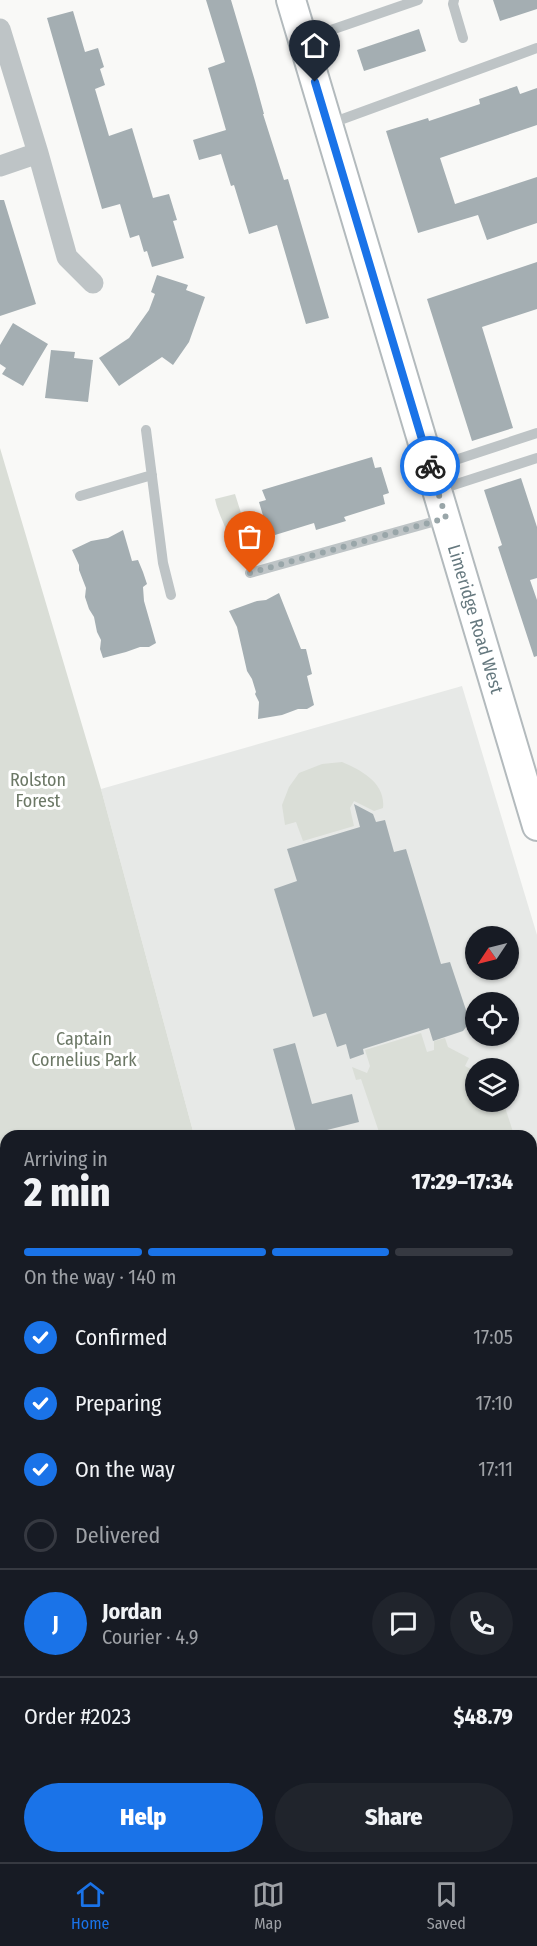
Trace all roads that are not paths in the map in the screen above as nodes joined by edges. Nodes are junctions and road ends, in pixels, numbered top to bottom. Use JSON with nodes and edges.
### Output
{"nodes":[{"id":1,"x":291,"y":0,"type":"edge"},
{"id":2,"x":418,"y":0,"type":"edge"},
{"id":3,"x":454,"y":0,"type":"edge"},
{"id":4,"x":0,"y":29,"type":"edge"},
{"id":5,"x":463,"y":38,"type":"dead end"},
{"id":6,"x":303,"y":39,"type":"junction"},
{"id":7,"x":537,"y":48,"type":"edge"},
{"id":8,"x":328,"y":124,"type":"junction"},
{"id":9,"x":38,"y":153,"type":"junction"},
{"id":10,"x":0,"y":166,"type":"edge"},
{"id":11,"x":93,"y":283,"type":"dead end"},
{"id":12,"x":146,"y":430,"type":"dead end"},
{"id":13,"x":537,"y":433,"type":"edge"},
{"id":14,"x":537,"y":458,"type":"edge"},
{"id":15,"x":152,"y":476,"type":"junction"},
{"id":16,"x":434,"y":480,"type":"junction"},
{"id":17,"x":80,"y":496,"type":"dead end"},
{"id":18,"x":446,"y":518,"type":"junction"},
{"id":19,"x":250,"y":573,"type":"dead end"},
{"id":20,"x":171,"y":596,"type":"dead end"},
{"id":21,"x":537,"y":826,"type":"edge"}],
"edges":[{"from":1,"to":6,"type":"street","name":"Limeridge Road West"},
{"from":2,"to":6,"type":"lane"},
{"from":3,"to":5,"type":"lane"},
{"from":4,"to":9,"type":"street"},
{"from":6,"to":8,"type":"street","name":"Limeridge Road West"},
{"from":7,"to":8,"type":"lane"},
{"from":8,"to":16,"type":"street","name":"Limeridge Road West"},
{"from":9,"to":10,"type":"street"},
{"from":9,"to":11,"type":"street"},
{"from":12,"to":15,"type":"lane"},
{"from":13,"to":16,"type":"lane"},
{"from":14,"to":16,"type":"lane"},
{"from":15,"to":17,"type":"lane"},
{"from":15,"to":20,"type":"lane"},
{"from":16,"to":18,"type":"street","name":"Limeridge Road West"},
{"from":18,"to":19,"type":"lane"},
{"from":18,"to":21,"type":"street","name":"Limeridge Road West"}]}
